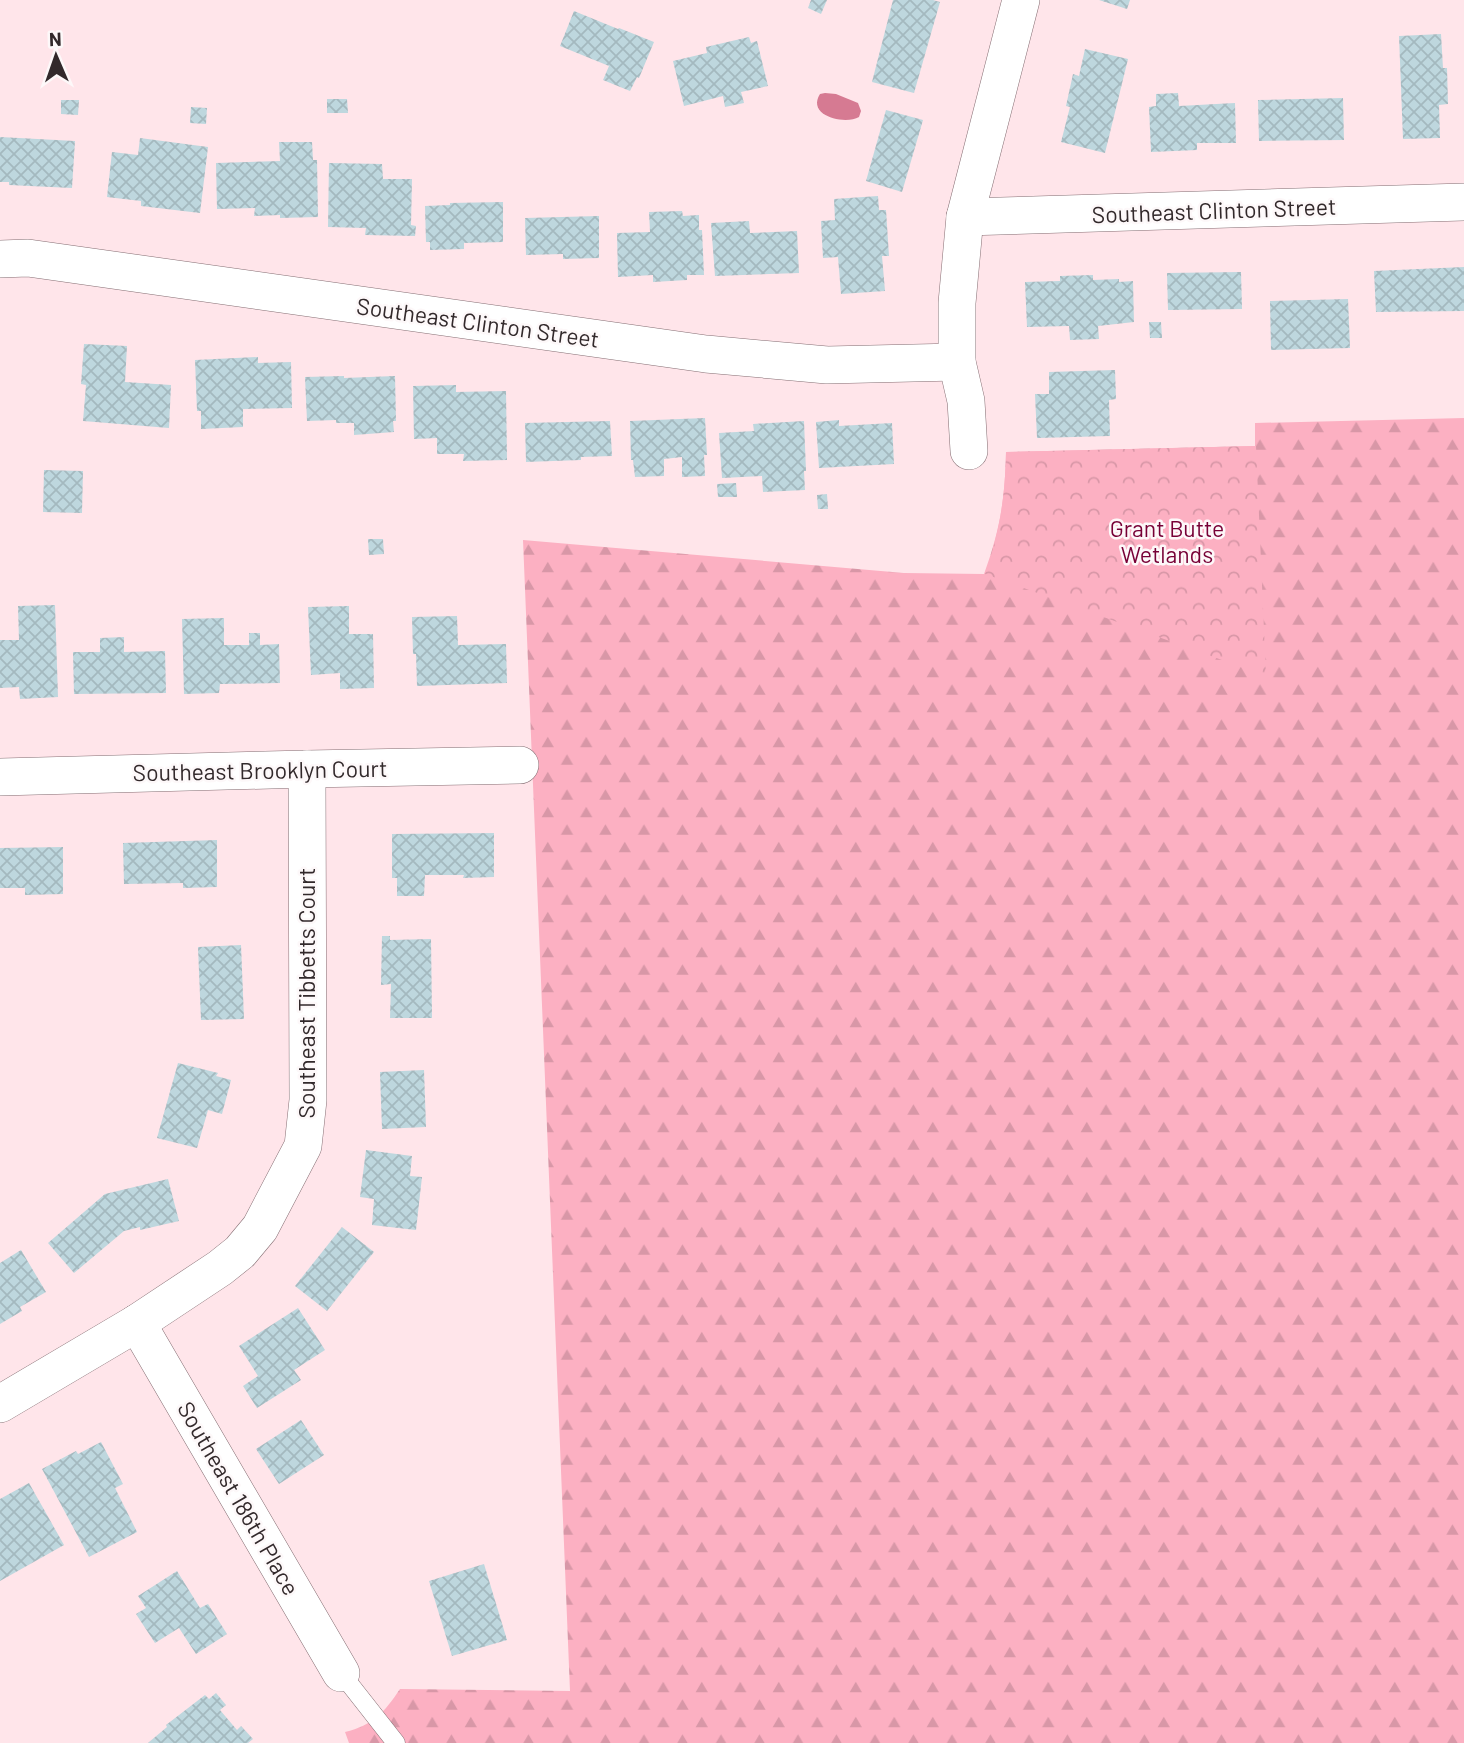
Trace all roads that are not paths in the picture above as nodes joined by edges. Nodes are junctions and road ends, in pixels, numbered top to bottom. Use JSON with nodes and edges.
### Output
{"nodes":[{"id":1,"x":1021,"y":0,"type":"edge"},
{"id":2,"x":1464,"y":202,"type":"edge"},
{"id":3,"x":965,"y":217,"type":"junction"},
{"id":4,"x":0,"y":258,"type":"edge"},
{"id":5,"x":957,"y":362,"type":"junction"},
{"id":6,"x":968,"y":451,"type":"dead end"},
{"id":7,"x":520,"y":765,"type":"dead end"},
{"id":8,"x":307,"y":769,"type":"junction"},
{"id":9,"x":0,"y":777,"type":"edge"},
{"id":10,"x":137,"y":1323,"type":"junction"},
{"id":11,"x":0,"y":1404,"type":"edge"},
{"id":12,"x":341,"y":1672,"type":"joint"},
{"id":13,"x":396,"y":1743,"type":"edge"}],
"edges":[{"from":1,"to":3,"type":"street"},
{"from":2,"to":3,"type":"street","name":"Southeast Clinton Street"},
{"from":3,"to":5,"type":"street"},
{"from":4,"to":5,"type":"street","name":"Southeast Clinton Street"},
{"from":5,"to":6,"type":"street"},
{"from":7,"to":8,"type":"street","name":"Southeast Brooklyn Court"},
{"from":8,"to":9,"type":"street","name":"Southeast Brooklyn Court"},
{"from":8,"to":10,"type":"street","name":"Southeast Tibbetts Court"},
{"from":10,"to":11,"type":"street","name":"Southeast Tibbetts Court"},
{"from":10,"to":12,"type":"street","name":"Southeast 186th Place"},
{"from":12,"to":13,"type":"lane"}]}
